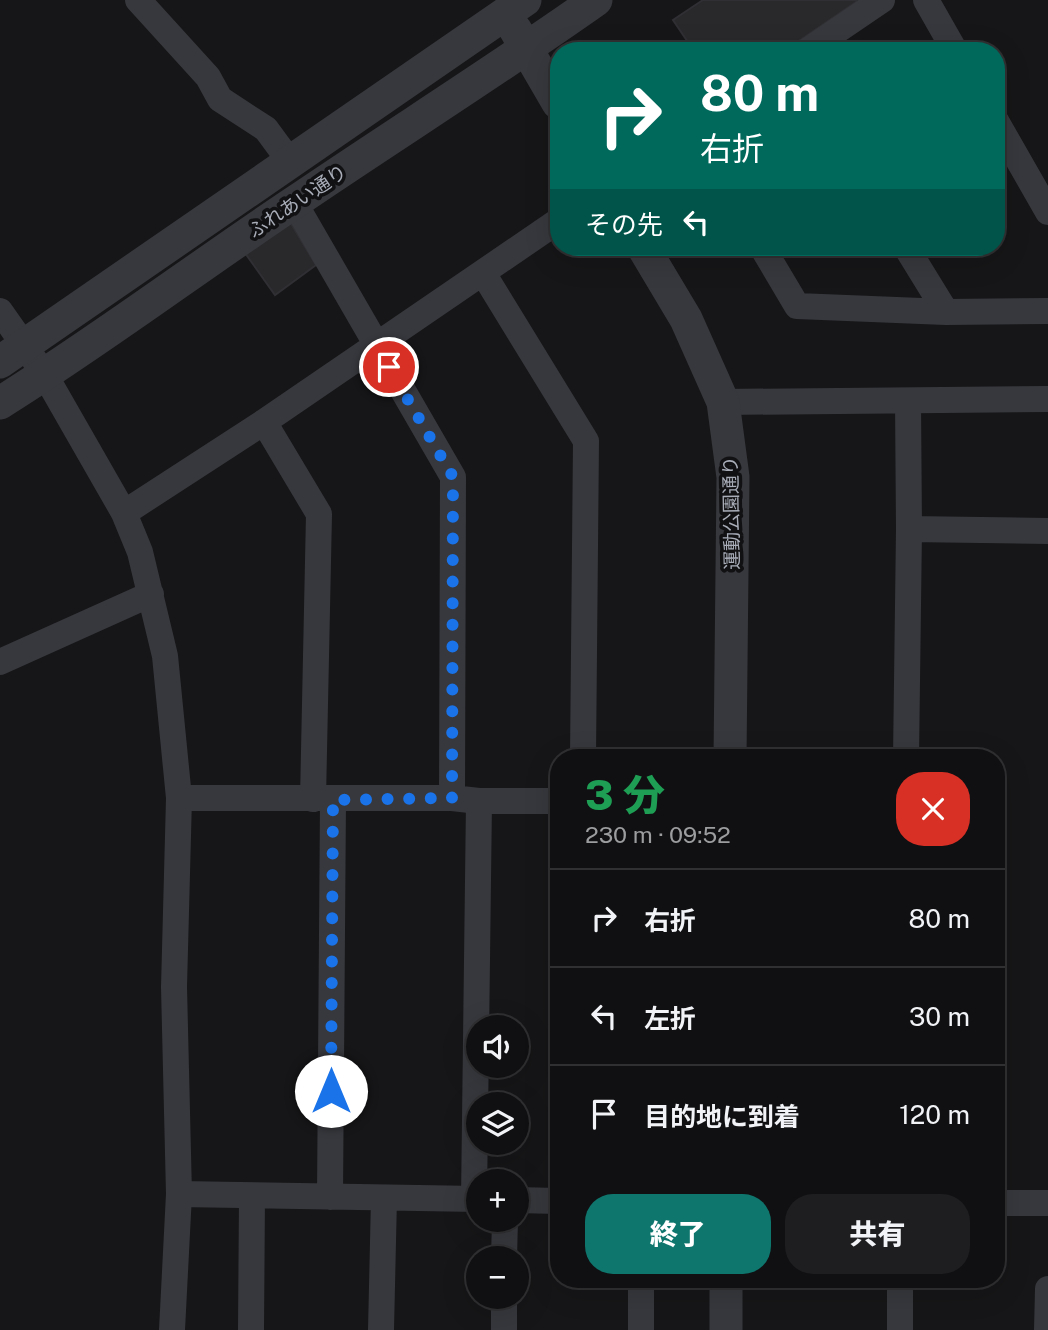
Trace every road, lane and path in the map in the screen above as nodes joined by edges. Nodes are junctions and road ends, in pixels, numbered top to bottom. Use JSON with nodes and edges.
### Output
{"nodes":[{"id":1,"x":138,"y":0,"type":"edge"},
{"id":2,"x":596,"y":0,"type":"edge"},
{"id":3,"x":881,"y":0,"type":"edge"},
{"id":4,"x":926,"y":0,"type":"edge"},
{"id":5,"x":510,"y":4,"type":"edge"},
{"id":6,"x":820,"y":42,"type":"edge"},
{"id":7,"x":950,"y":42,"type":"edge"},
{"id":8,"x":527,"y":49,"type":"junction"},
{"id":9,"x":550,"y":89,"type":"edge"},
{"id":10,"x":1005,"y":137,"type":"edge"},
{"id":11,"x":290,"y":163,"type":"junction"},
{"id":12,"x":293,"y":202,"type":"junction"},
{"id":13,"x":1048,"y":212,"type":"edge"},
{"id":14,"x":550,"y":226,"type":"edge"},
{"id":15,"x":648,"y":256,"type":"edge"},
{"id":16,"x":767,"y":256,"type":"edge"},
{"id":17,"x":912,"y":256,"type":"edge"},
{"id":18,"x":483,"y":273,"type":"junction"},
{"id":19,"x":0,"y":311,"type":"edge"},
{"id":20,"x":1048,"y":311,"type":"edge"},
{"id":21,"x":946,"y":312,"type":"junction"},
{"id":22,"x":376,"y":345,"type":"junction"},
{"id":23,"x":13,"y":354,"type":"edge"},
{"id":24,"x":45,"y":375,"type":"junction"},
{"id":25,"x":1048,"y":399,"type":"edge"},
{"id":26,"x":908,"y":401,"type":"junction"},
{"id":27,"x":723,"y":402,"type":"junction"},
{"id":28,"x":0,"y":403,"type":"edge"},
{"id":29,"x":264,"y":422,"type":"junction"},
{"id":30,"x":124,"y":513,"type":"junction"},
{"id":31,"x":909,"y":529,"type":"junction"},
{"id":32,"x":1048,"y":531,"type":"edge"},
{"id":33,"x":151,"y":594,"type":"junction"},
{"id":34,"x":0,"y":662,"type":"edge"},
{"id":35,"x":583,"y":749,"type":"edge"},
{"id":36,"x":730,"y":749,"type":"edge"},
{"id":37,"x":906,"y":749,"type":"edge"},
{"id":38,"x":179,"y":798,"type":"junction"},
{"id":39,"x":452,"y":798,"type":"junction"},
{"id":40,"x":323,"y":800,"type":"junction"},
{"id":41,"x":479,"y":801,"type":"junction"},
{"id":42,"x":550,"y":801,"type":"edge"},
{"id":43,"x":476,"y":1169,"type":"edge"},
{"id":44,"x":179,"y":1194,"type":"junction"},
{"id":45,"x":252,"y":1196,"type":"junction"},
{"id":46,"x":330,"y":1197,"type":"junction"},
{"id":47,"x":384,"y":1198,"type":"junction"},
{"id":48,"x":466,"y":1199,"type":"edge"},
{"id":49,"x":529,"y":1200,"type":"edge"},
{"id":50,"x":550,"y":1201,"type":"edge"},
{"id":51,"x":1005,"y":1203,"type":"edge"},
{"id":52,"x":1048,"y":1203,"type":"edge"},
{"id":53,"x":641,"y":1288,"type":"edge"},
{"id":54,"x":726,"y":1288,"type":"edge"},
{"id":55,"x":900,"y":1288,"type":"edge"},
{"id":56,"x":1048,"y":1289,"type":"edge"},
{"id":57,"x":504,"y":1309,"type":"edge"},
{"id":58,"x":172,"y":1330,"type":"edge"},
{"id":59,"x":251,"y":1330,"type":"edge"},
{"id":60,"x":381,"y":1330,"type":"edge"},
{"id":61,"x":504,"y":1330,"type":"edge"},
{"id":62,"x":641,"y":1330,"type":"edge"},
{"id":63,"x":726,"y":1330,"type":"edge"},
{"id":64,"x":900,"y":1330,"type":"edge"},
{"id":65,"x":1047,"y":1330,"type":"edge"}],
"edges":[{"from":1,"to":11,"type":"street"},
{"from":2,"to":8,"type":"street","name":"ふれあい通り"},
{"from":3,"to":6,"type":"street"},
{"from":4,"to":7,"type":"street"},
{"from":5,"to":8,"type":"street"},
{"from":5,"to":11,"type":"street","name":"ふれあい通り"},
{"from":8,"to":9,"type":"street"},
{"from":8,"to":12,"type":"street","name":"ふれあい通り"},
{"from":10,"to":13,"type":"street"},
{"from":11,"to":23,"type":"street","name":"ふれあい通り"},
{"from":12,"to":22,"type":"street"},
{"from":12,"to":24,"type":"street","name":"ふれあい通り"},
{"from":14,"to":18,"type":"street"},
{"from":15,"to":27,"type":"street","name":"運動公園通り"},
{"from":16,"to":21,"type":"street"},
{"from":17,"to":21,"type":"street"},
{"from":18,"to":22,"type":"street"},
{"from":18,"to":35,"type":"street"},
{"from":19,"to":23,"type":"street"},
{"from":20,"to":21,"type":"street"},
{"from":22,"to":29,"type":"street"},
{"from":22,"to":39,"type":"street"},
{"from":23,"to":24,"type":"street"},
{"from":24,"to":28,"type":"street","name":"ふれあい通り"},
{"from":24,"to":30,"type":"street"},
{"from":25,"to":26,"type":"street"},
{"from":26,"to":27,"type":"street"},
{"from":26,"to":31,"type":"street"},
{"from":27,"to":36,"type":"street","name":"運動公園通り"},
{"from":29,"to":30,"type":"street"},
{"from":29,"to":40,"type":"street"},
{"from":30,"to":33,"type":"street"},
{"from":31,"to":32,"type":"street"},
{"from":31,"to":37,"type":"street"},
{"from":33,"to":34,"type":"street"},
{"from":33,"to":38,"type":"street"},
{"from":38,"to":40,"type":"street"},
{"from":38,"to":44,"type":"street"},
{"from":39,"to":40,"type":"street"},
{"from":39,"to":41,"type":"street"},
{"from":40,"to":46,"type":"street"},
{"from":41,"to":42,"type":"street"},
{"from":41,"to":43,"type":"street"},
{"from":44,"to":45,"type":"street"},
{"from":44,"to":58,"type":"street"},
{"from":45,"to":46,"type":"street"},
{"from":45,"to":59,"type":"street"},
{"from":46,"to":47,"type":"street"},
{"from":47,"to":48,"type":"street"},
{"from":47,"to":60,"type":"street"},
{"from":49,"to":50,"type":"street"},
{"from":51,"to":52,"type":"street"},
{"from":53,"to":62,"type":"street"},
{"from":54,"to":63,"type":"street"},
{"from":55,"to":64,"type":"street"},
{"from":56,"to":65,"type":"street"},
{"from":57,"to":61,"type":"street"}]}
